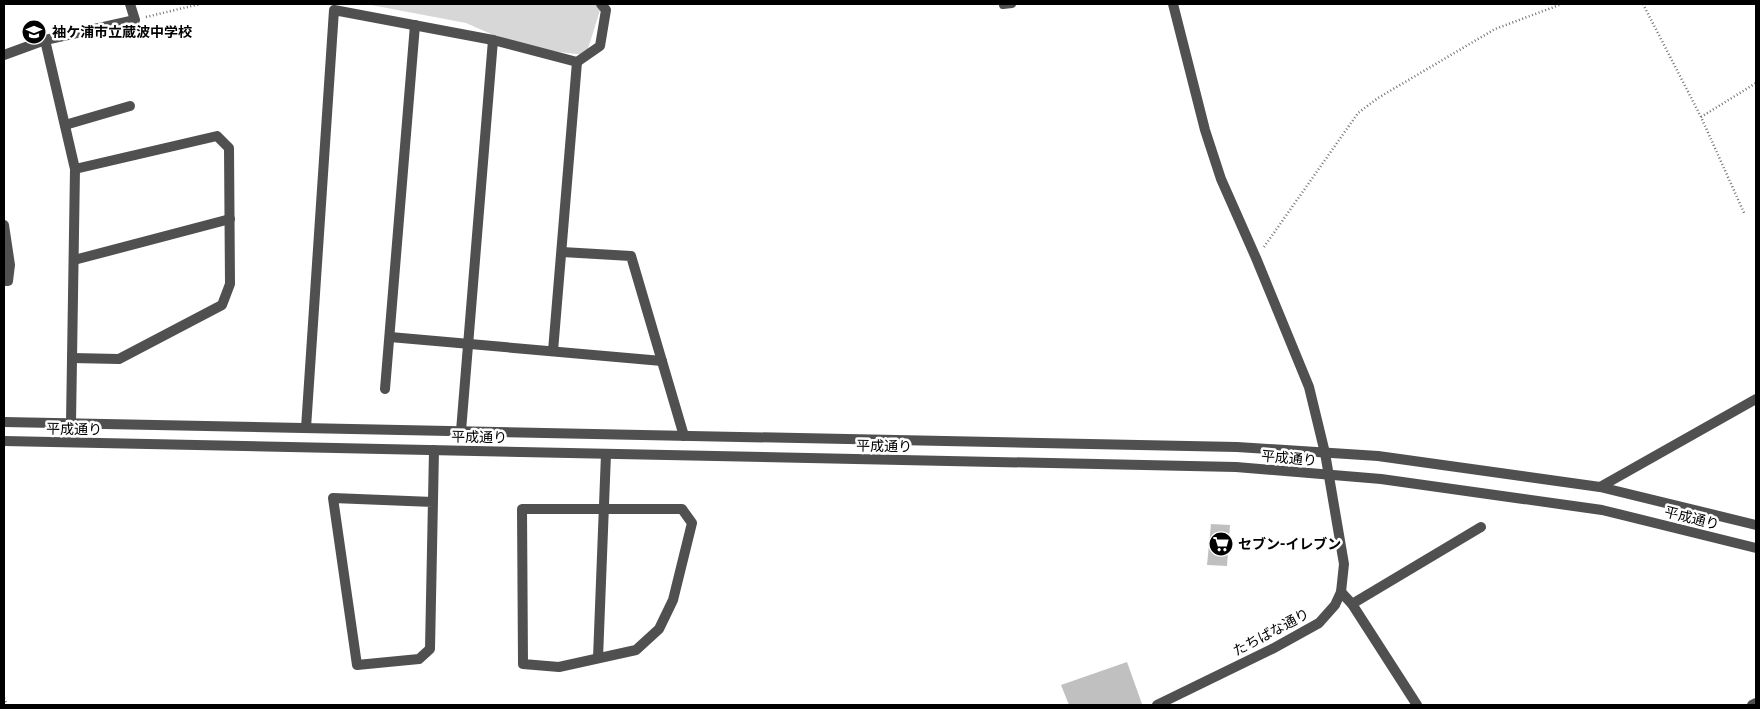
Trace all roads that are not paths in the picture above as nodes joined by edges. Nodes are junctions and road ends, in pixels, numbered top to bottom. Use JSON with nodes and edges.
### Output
{"nodes":[{"id":1,"x":130,"y":4,"type":"edge"},
{"id":2,"x":601,"y":4,"type":"edge"},
{"id":3,"x":1012,"y":4,"type":"edge"},
{"id":4,"x":1172,"y":4,"type":"edge"},
{"id":5,"x":1003,"y":5,"type":"dead end"},
{"id":6,"x":416,"y":26,"type":"junction"},
{"id":7,"x":45,"y":40,"type":"junction"},
{"id":8,"x":493,"y":40,"type":"junction"},
{"id":9,"x":4,"y":55,"type":"edge"},
{"id":10,"x":577,"y":62,"type":"junction"},
{"id":11,"x":130,"y":106,"type":"dead end"},
{"id":12,"x":65,"y":125,"type":"junction"},
{"id":13,"x":75,"y":169,"type":"junction"},
{"id":14,"x":230,"y":219,"type":"junction"},
{"id":15,"x":4,"y":225,"type":"edge"},
{"id":16,"x":562,"y":252,"type":"junction"},
{"id":17,"x":74,"y":260,"type":"junction"},
{"id":18,"x":4,"y":281,"type":"edge"},
{"id":19,"x":390,"y":337,"type":"junction"},
{"id":20,"x":468,"y":343,"type":"junction"},
{"id":21,"x":553,"y":351,"type":"junction"},
{"id":22,"x":72,"y":358,"type":"junction"},
{"id":23,"x":662,"y":361,"type":"junction"},
{"id":24,"x":385,"y":389,"type":"dead end"},
{"id":25,"x":1756,"y":399,"type":"edge"},
{"id":26,"x":4,"y":422,"type":"edge"},
{"id":27,"x":71,"y":423,"type":"junction"},
{"id":28,"x":306,"y":428,"type":"junction"},
{"id":29,"x":461,"y":431,"type":"junction"},
{"id":30,"x":684,"y":436,"type":"junction"},
{"id":31,"x":4,"y":441,"type":"edge"},
{"id":32,"x":434,"y":450,"type":"junction"},
{"id":33,"x":1325,"y":453,"type":"junction"},
{"id":34,"x":606,"y":454,"type":"junction"},
{"id":35,"x":1329,"y":475,"type":"junction"},
{"id":36,"x":1600,"y":487,"type":"junction"},
{"id":37,"x":433,"y":502,"type":"junction"},
{"id":38,"x":604,"y":510,"type":"junction"},
{"id":39,"x":1756,"y":525,"type":"edge"},
{"id":40,"x":1481,"y":527,"type":"dead end"},
{"id":41,"x":1756,"y":548,"type":"edge"},
{"id":42,"x":1341,"y":592,"type":"junction"},
{"id":43,"x":1352,"y":604,"type":"junction"},
{"id":44,"x":598,"y":658,"type":"junction"},
{"id":45,"x":1756,"y":703,"type":"edge"},
{"id":46,"x":1157,"y":705,"type":"edge"},
{"id":47,"x":1417,"y":705,"type":"edge"},
{"id":48,"x":1752,"y":705,"type":"edge"}],
"edges":[{"from":1,"to":7,"type":"street"},
{"from":2,"to":10,"type":"street"},
{"from":3,"to":5,"type":"lane"},
{"from":4,"to":33,"type":"street","name":"たちばな通り"},
{"from":6,"to":8,"type":"street"},
{"from":6,"to":19,"type":"street"},
{"from":6,"to":28,"type":"street"},
{"from":7,"to":9,"type":"street"},
{"from":7,"to":12,"type":"street"},
{"from":8,"to":10,"type":"street"},
{"from":8,"to":20,"type":"street"},
{"from":10,"to":16,"type":"street"},
{"from":11,"to":12,"type":"street"},
{"from":12,"to":13,"type":"street"},
{"from":13,"to":14,"type":"street"},
{"from":13,"to":17,"type":"street"},
{"from":14,"to":17,"type":"street"},
{"from":14,"to":22,"type":"street"},
{"from":15,"to":18,"type":"street"},
{"from":16,"to":21,"type":"street"},
{"from":16,"to":23,"type":"street"},
{"from":17,"to":22,"type":"street"},
{"from":19,"to":20,"type":"street"},
{"from":19,"to":24,"type":"street"},
{"from":20,"to":21,"type":"street"},
{"from":20,"to":29,"type":"street"},
{"from":21,"to":23,"type":"street"},
{"from":22,"to":27,"type":"street"},
{"from":23,"to":30,"type":"street"},
{"from":25,"to":36,"type":"street"},
{"from":26,"to":27,"type":"street","name":"平成通り"},
{"from":27,"to":28,"type":"street","name":"平成通り"},
{"from":28,"to":29,"type":"street","name":"平成通り"},
{"from":29,"to":30,"type":"street","name":"平成通り"},
{"from":30,"to":33,"type":"street","name":"平成通り"},
{"from":31,"to":32,"type":"street","name":"平成通り"},
{"from":32,"to":34,"type":"street","name":"平成通り"},
{"from":32,"to":37,"type":"street"},
{"from":33,"to":35,"type":"street","name":"たちばな通り"},
{"from":33,"to":36,"type":"street","name":"平成通り"},
{"from":34,"to":35,"type":"street","name":"平成通り"},
{"from":34,"to":38,"type":"street"},
{"from":35,"to":41,"type":"street","name":"平成通り"},
{"from":35,"to":42,"type":"street","name":"たちばな通り"},
{"from":36,"to":39,"type":"street","name":"平成通り"},
{"from":37,"to":37,"type":"street"},
{"from":38,"to":44,"type":"street"},
{"from":38,"to":44,"type":"street"},
{"from":38,"to":44,"type":"street"},
{"from":40,"to":43,"type":"street"},
{"from":42,"to":43,"type":"street"},
{"from":42,"to":46,"type":"street","name":"たちばな通り"},
{"from":43,"to":47,"type":"street"},
{"from":45,"to":48,"type":"street"}]}
